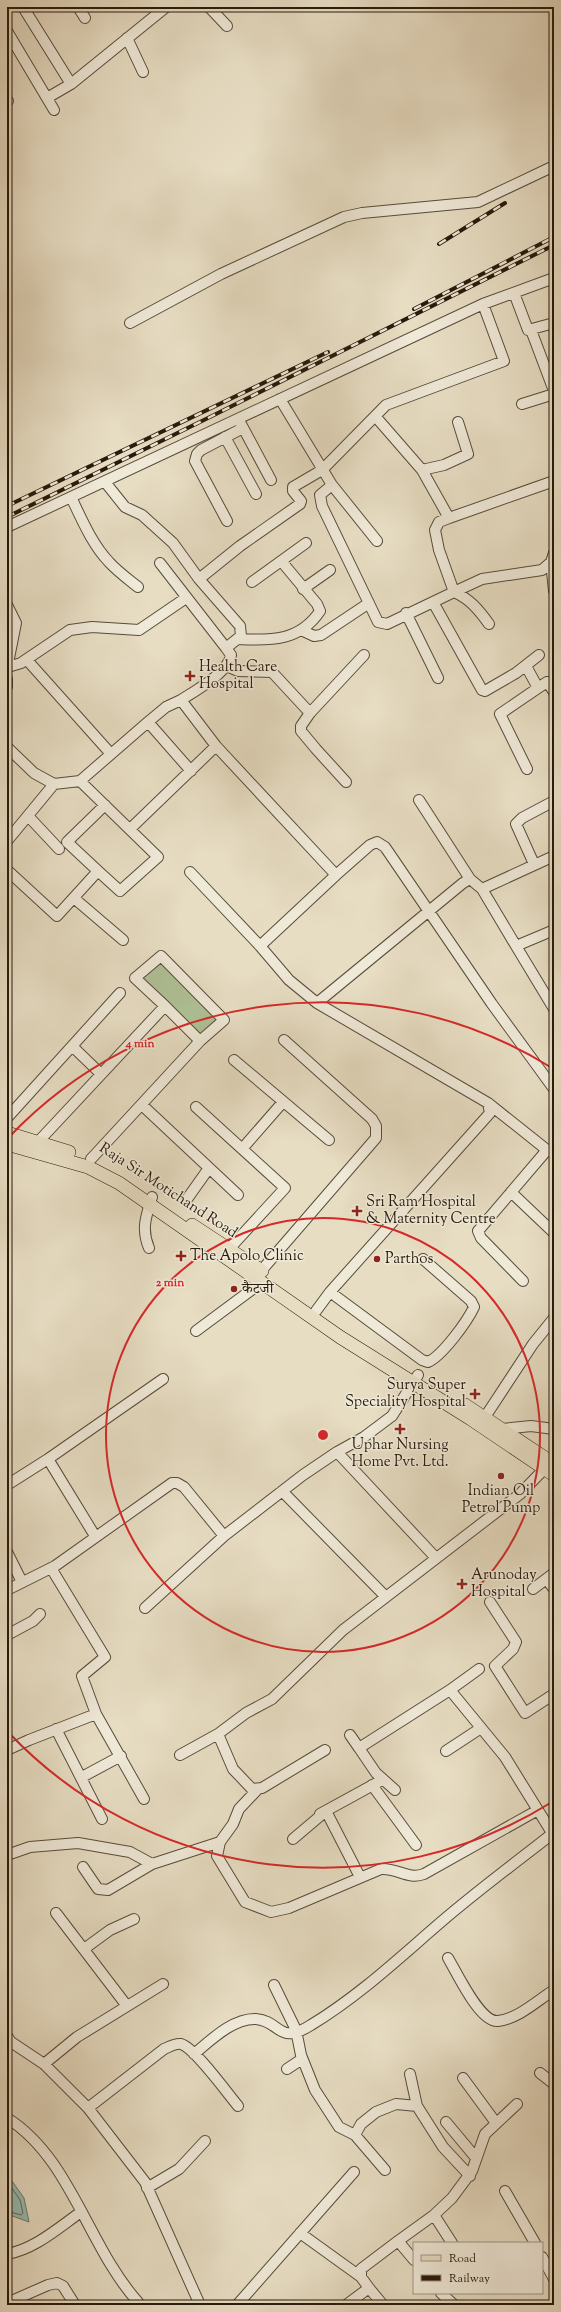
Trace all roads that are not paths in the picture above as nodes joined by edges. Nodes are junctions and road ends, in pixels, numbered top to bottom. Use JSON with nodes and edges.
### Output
{"nodes":[{"id":1,"x":23,"y":7,"type":"edge"},
{"id":2,"x":78,"y":7,"type":"edge"},
{"id":3,"x":166,"y":7,"type":"edge"},
{"id":4,"x":209,"y":7,"type":"edge"},
{"id":5,"x":85,"y":18,"type":"dead end"},
{"id":6,"x":226,"y":26,"type":"dead end"},
{"id":7,"x":7,"y":31,"type":"edge"},
{"id":8,"x":127,"y":38,"type":"junction"},
{"id":9,"x":143,"y":72,"type":"dead end"},
{"id":10,"x":72,"y":84,"type":"junction"},
{"id":11,"x":47,"y":98,"type":"junction"},
{"id":12,"x":54,"y":110,"type":"dead end"},
{"id":13,"x":554,"y":166,"type":"edge"},
{"id":14,"x":554,"y":278,"type":"edge"},
{"id":15,"x":514,"y":293,"type":"junction"},
{"id":16,"x":483,"y":304,"type":"junction"},
{"id":17,"x":130,"y":323,"type":"dead end"},
{"id":18,"x":554,"y":323,"type":"edge"},
{"id":19,"x":531,"y":330,"type":"junction"},
{"id":20,"x":554,"y":393,"type":"edge"},
{"id":21,"x":280,"y":399,"type":"junction"},
{"id":22,"x":522,"y":404,"type":"dead end"},
{"id":23,"x":375,"y":416,"type":"junction"},
{"id":24,"x":458,"y":422,"type":"dead end"},
{"id":25,"x":240,"y":423,"type":"junction"},
{"id":26,"x":225,"y":437,"type":"junction"},
{"id":27,"x":322,"y":470,"type":"junction"},
{"id":28,"x":422,"y":470,"type":"junction"},
{"id":29,"x":271,"y":480,"type":"dead end"},
{"id":30,"x":554,"y":481,"type":"edge"},
{"id":31,"x":105,"y":482,"type":"junction"},
{"id":32,"x":332,"y":485,"type":"junction"},
{"id":33,"x":256,"y":494,"type":"dead end"},
{"id":34,"x":71,"y":497,"type":"junction"},
{"id":35,"x":450,"y":518,"type":"junction"},
{"id":36,"x":228,"y":521,"type":"dead end"},
{"id":37,"x":7,"y":527,"type":"edge"},
{"id":38,"x":377,"y":541,"type":"dead end"},
{"id":39,"x":306,"y":544,"type":"dead end"},
{"id":40,"x":553,"y":558,"type":"edge"},
{"id":41,"x":282,"y":562,"type":"junction"},
{"id":42,"x":160,"y":564,"type":"dead end"},
{"id":43,"x":330,"y":570,"type":"dead end"},
{"id":44,"x":199,"y":579,"type":"junction"},
{"id":45,"x":252,"y":582,"type":"dead end"},
{"id":46,"x":138,"y":587,"type":"dead end"},
{"id":47,"x":303,"y":589,"type":"junction"},
{"id":48,"x":554,"y":591,"type":"edge"},
{"id":49,"x":454,"y":592,"type":"junction"},
{"id":50,"x":186,"y":598,"type":"junction"},
{"id":51,"x":433,"y":602,"type":"junction"},
{"id":52,"x":370,"y":603,"type":"junction"},
{"id":53,"x":7,"y":605,"type":"edge"},
{"id":54,"x":406,"y":614,"type":"junction"},
{"id":55,"x":489,"y":624,"type":"dead end"},
{"id":56,"x":301,"y":630,"type":"junction"},
{"id":57,"x":238,"y":639,"type":"junction"},
{"id":58,"x":226,"y":648,"type":"junction"},
{"id":59,"x":364,"y":655,"type":"dead end"},
{"id":60,"x":539,"y":655,"type":"dead end"},
{"id":61,"x":27,"y":660,"type":"junction"},
{"id":62,"x":226,"y":666,"type":"junction"},
{"id":63,"x":526,"y":666,"type":"junction"},
{"id":64,"x":7,"y":667,"type":"edge"},
{"id":65,"x":438,"y":678,"type":"dead end"},
{"id":66,"x":7,"y":679,"type":"edge"},
{"id":67,"x":7,"y":688,"type":"edge"},
{"id":68,"x":538,"y":688,"type":"junction"},
{"id":69,"x":554,"y":692,"type":"edge"},
{"id":70,"x":181,"y":700,"type":"junction"},
{"id":71,"x":310,"y":713,"type":"junction"},
{"id":72,"x":148,"y":722,"type":"junction"},
{"id":73,"x":216,"y":746,"type":"junction"},
{"id":74,"x":7,"y":747,"type":"edge"},
{"id":75,"x":111,"y":754,"type":"junction"},
{"id":76,"x":527,"y":770,"type":"dead end"},
{"id":77,"x":191,"y":771,"type":"junction"},
{"id":78,"x":80,"y":780,"type":"junction"},
{"id":79,"x":346,"y":782,"type":"dead end"},
{"id":80,"x":54,"y":784,"type":"junction"},
{"id":81,"x":419,"y":800,"type":"dead end"},
{"id":82,"x":554,"y":801,"type":"edge"},
{"id":83,"x":105,"y":806,"type":"junction"},
{"id":84,"x":28,"y":816,"type":"junction"},
{"id":85,"x":130,"y":829,"type":"junction"},
{"id":86,"x":7,"y":841,"type":"edge"},
{"id":87,"x":59,"y":849,"type":"dead end"},
{"id":88,"x":554,"y":856,"type":"edge"},
{"id":89,"x":534,"y":864,"type":"junction"},
{"id":90,"x":7,"y":870,"type":"edge"},
{"id":91,"x":98,"y":871,"type":"junction"},
{"id":92,"x":190,"y":872,"type":"dead end"},
{"id":93,"x":336,"y":875,"type":"junction"},
{"id":94,"x":470,"y":879,"type":"junction"},
{"id":95,"x":482,"y":889,"type":"junction"},
{"id":96,"x":75,"y":899,"type":"junction"},
{"id":97,"x":429,"y":910,"type":"junction"},
{"id":98,"x":554,"y":930,"type":"edge"},
{"id":99,"x":123,"y":940,"type":"dead end"},
{"id":100,"x":260,"y":946,"type":"junction"},
{"id":101,"x":516,"y":946,"type":"junction"},
{"id":102,"x":120,"y":993,"type":"dead end"},
{"id":103,"x":317,"y":1003,"type":"junction"},
{"id":104,"x":165,"y":1006,"type":"junction"},
{"id":105,"x":554,"y":1009,"type":"edge"},
{"id":106,"x":284,"y":1040,"type":"dead end"},
{"id":107,"x":200,"y":1041,"type":"junction"},
{"id":108,"x":72,"y":1046,"type":"junction"},
{"id":109,"x":234,"y":1060,"type":"dead end"},
{"id":110,"x":101,"y":1074,"type":"junction"},
{"id":111,"x":554,"y":1089,"type":"edge"},
{"id":112,"x":283,"y":1102,"type":"junction"},
{"id":113,"x":488,"y":1103,"type":"junction"},
{"id":114,"x":142,"y":1105,"type":"junction"},
{"id":115,"x":196,"y":1107,"type":"dead end"},
{"id":116,"x":7,"y":1118,"type":"edge"},
{"id":117,"x":7,"y":1133,"type":"edge"},
{"id":118,"x":329,"y":1140,"type":"dead end"},
{"id":119,"x":38,"y":1142,"type":"junction"},
{"id":120,"x":7,"y":1144,"type":"edge"},
{"id":121,"x":242,"y":1149,"type":"junction"},
{"id":122,"x":550,"y":1151,"type":"edge"},
{"id":123,"x":91,"y":1159,"type":"junction"},
{"id":124,"x":209,"y":1168,"type":"junction"},
{"id":125,"x":511,"y":1192,"type":"junction"},
{"id":126,"x":238,"y":1195,"type":"dead end"},
{"id":127,"x":186,"y":1199,"type":"dead end"},
{"id":128,"x":151,"y":1201,"type":"junction"},
{"id":129,"x":554,"y":1233,"type":"edge"},
{"id":130,"x":149,"y":1248,"type":"dead end"},
{"id":131,"x":229,"y":1249,"type":"junction"},
{"id":132,"x":423,"y":1259,"type":"dead end"},
{"id":133,"x":261,"y":1276,"type":"junction"},
{"id":134,"x":523,"y":1281,"type":"dead end"},
{"id":135,"x":330,"y":1292,"type":"junction"},
{"id":136,"x":316,"y":1311,"type":"junction"},
{"id":137,"x":554,"y":1318,"type":"edge"},
{"id":138,"x":196,"y":1331,"type":"dead end"},
{"id":139,"x":163,"y":1379,"type":"dead end"},
{"id":140,"x":416,"y":1379,"type":"junction"},
{"id":141,"x":485,"y":1417,"type":"junction"},
{"id":142,"x":554,"y":1428,"type":"edge"},
{"id":143,"x":499,"y":1433,"type":"junction"},
{"id":144,"x":336,"y":1452,"type":"junction"},
{"id":145,"x":48,"y":1459,"type":"junction"},
{"id":146,"x":551,"y":1467,"type":"edge"},
{"id":147,"x":7,"y":1485,"type":"edge"},
{"id":148,"x":282,"y":1491,"type":"junction"},
{"id":149,"x":95,"y":1536,"type":"junction"},
{"id":150,"x":224,"y":1536,"type":"junction"},
{"id":151,"x":7,"y":1552,"type":"edge"},
{"id":152,"x":436,"y":1558,"type":"junction"},
{"id":153,"x":51,"y":1568,"type":"junction"},
{"id":154,"x":550,"y":1576,"type":"edge"},
{"id":155,"x":22,"y":1582,"type":"junction"},
{"id":156,"x":533,"y":1589,"type":"dead end"},
{"id":157,"x":7,"y":1590,"type":"edge"},
{"id":158,"x":554,"y":1590,"type":"edge"},
{"id":159,"x":385,"y":1596,"type":"junction"},
{"id":160,"x":490,"y":1602,"type":"dead end"},
{"id":161,"x":145,"y":1608,"type":"dead end"},
{"id":162,"x":40,"y":1614,"type":"dead end"},
{"id":163,"x":7,"y":1636,"type":"edge"},
{"id":164,"x":478,"y":1669,"type":"dead end"},
{"id":165,"x":450,"y":1690,"type":"junction"},
{"id":166,"x":554,"y":1694,"type":"edge"},
{"id":167,"x":96,"y":1714,"type":"junction"},
{"id":168,"x":481,"y":1728,"type":"junction"},
{"id":169,"x":56,"y":1729,"type":"junction"},
{"id":170,"x":218,"y":1734,"type":"junction"},
{"id":171,"x":350,"y":1735,"type":"dead end"},
{"id":172,"x":359,"y":1748,"type":"junction"},
{"id":173,"x":7,"y":1750,"type":"edge"},
{"id":174,"x":325,"y":1750,"type":"dead end"},
{"id":175,"x":446,"y":1751,"type":"dead end"},
{"id":176,"x":180,"y":1755,"type":"dead end"},
{"id":177,"x":121,"y":1756,"type":"junction"},
{"id":178,"x":82,"y":1777,"type":"junction"},
{"id":179,"x":382,"y":1780,"type":"junction"},
{"id":180,"x":372,"y":1786,"type":"junction"},
{"id":181,"x":257,"y":1790,"type":"junction"},
{"id":182,"x":395,"y":1790,"type":"dead end"},
{"id":183,"x":144,"y":1799,"type":"dead end"},
{"id":184,"x":538,"y":1810,"type":"junction"},
{"id":185,"x":326,"y":1811,"type":"junction"},
{"id":186,"x":102,"y":1819,"type":"dead end"},
{"id":187,"x":302,"y":1824,"type":"dead end"},
{"id":188,"x":553,"y":1835,"type":"edge"},
{"id":189,"x":293,"y":1839,"type":"dead end"},
{"id":190,"x":220,"y":1842,"type":"junction"},
{"id":191,"x":416,"y":1845,"type":"dead end"},
{"id":192,"x":7,"y":1855,"type":"edge"},
{"id":193,"x":152,"y":1864,"type":"junction"},
{"id":194,"x":83,"y":1867,"type":"dead end"},
{"id":195,"x":360,"y":1877,"type":"junction"},
{"id":196,"x":56,"y":1913,"type":"dead end"},
{"id":197,"x":134,"y":1919,"type":"dead end"},
{"id":198,"x":84,"y":1949,"type":"junction"},
{"id":199,"x":448,"y":1958,"type":"dead end"},
{"id":200,"x":163,"y":1984,"type":"dead end"},
{"id":201,"x":274,"y":1985,"type":"dead end"},
{"id":202,"x":554,"y":1990,"type":"edge"},
{"id":203,"x":126,"y":2006,"type":"junction"},
{"id":204,"x":297,"y":2033,"type":"junction"},
{"id":205,"x":8,"y":2041,"type":"edge"},
{"id":206,"x":194,"y":2054,"type":"junction"},
{"id":207,"x":302,"y":2059,"type":"junction"},
{"id":208,"x":44,"y":2064,"type":"junction"},
{"id":209,"x":287,"y":2069,"type":"dead end"},
{"id":210,"x":540,"y":2073,"type":"dead end"},
{"id":211,"x":410,"y":2074,"type":"dead end"},
{"id":212,"x":463,"y":2078,"type":"dead end"},
{"id":213,"x":554,"y":2084,"type":"edge"},
{"id":214,"x":517,"y":2104,"type":"dead end"},
{"id":215,"x":238,"y":2106,"type":"dead end"},
{"id":216,"x":417,"y":2106,"type":"junction"},
{"id":217,"x":88,"y":2108,"type":"junction"},
{"id":218,"x":7,"y":2118,"type":"edge"},
{"id":219,"x":446,"y":2122,"type":"dead end"},
{"id":220,"x":496,"y":2123,"type":"junction"},
{"id":221,"x":356,"y":2135,"type":"junction"},
{"id":222,"x":205,"y":2141,"type":"dead end"},
{"id":223,"x":476,"y":2158,"type":"junction"},
{"id":224,"x":385,"y":2170,"type":"dead end"},
{"id":225,"x":354,"y":2172,"type":"dead end"},
{"id":226,"x":470,"y":2176,"type":"junction"},
{"id":227,"x":147,"y":2188,"type":"junction"},
{"id":228,"x":505,"y":2191,"type":"dead end"},
{"id":229,"x":81,"y":2212,"type":"junction"},
{"id":230,"x":434,"y":2215,"type":"junction"},
{"id":231,"x":300,"y":2233,"type":"junction"},
{"id":232,"x":398,"y":2241,"type":"junction"},
{"id":233,"x":451,"y":2242,"type":"edge"},
{"id":234,"x":534,"y":2242,"type":"edge"},
{"id":235,"x":7,"y":2254,"type":"edge"},
{"id":236,"x":413,"y":2259,"type":"edge"},
{"id":237,"x":543,"y":2259,"type":"edge"},
{"id":238,"x":361,"y":2277,"type":"junction"},
{"id":239,"x":554,"y":2279,"type":"edge"},
{"id":240,"x":369,"y":2288,"type":"junction"},
{"id":241,"x":443,"y":2294,"type":"edge"},
{"id":242,"x":7,"y":2303,"type":"edge"},
{"id":243,"x":138,"y":2304,"type":"edge"},
{"id":244,"x":75,"y":2305,"type":"edge"},
{"id":245,"x":200,"y":2305,"type":"edge"},
{"id":246,"x":237,"y":2305,"type":"edge"},
{"id":247,"x":346,"y":2305,"type":"edge"},
{"id":248,"x":383,"y":2305,"type":"edge"},
{"id":249,"x":454,"y":2305,"type":"edge"}],
"edges":[{"from":1,"to":10,"type":"street"},
{"from":2,"to":5,"type":"street"},
{"from":3,"to":8,"type":"street"},
{"from":4,"to":6,"type":"street"},
{"from":7,"to":11,"type":"street"},
{"from":8,"to":9,"type":"street"},
{"from":8,"to":10,"type":"street"},
{"from":10,"to":11,"type":"street"},
{"from":11,"to":12,"type":"street"},
{"from":13,"to":17,"type":"street"},
{"from":14,"to":15,"type":"street"},
{"from":15,"to":16,"type":"street"},
{"from":15,"to":19,"type":"street"},
{"from":16,"to":21,"type":"street"},
{"from":16,"to":23,"type":"street"},
{"from":18,"to":19,"type":"street"},
{"from":19,"to":20,"type":"street"},
{"from":20,"to":22,"type":"street"},
{"from":21,"to":25,"type":"street"},
{"from":21,"to":27,"type":"street"},
{"from":23,"to":27,"type":"street"},
{"from":23,"to":28,"type":"street"},
{"from":24,"to":28,"type":"street"},
{"from":25,"to":26,"type":"street"},
{"from":25,"to":29,"type":"street"},
{"from":25,"to":31,"type":"street"},
{"from":26,"to":33,"type":"street"},
{"from":26,"to":36,"type":"street"},
{"from":27,"to":32,"type":"street"},
{"from":27,"to":44,"type":"street"},
{"from":28,"to":35,"type":"street"},
{"from":30,"to":35,"type":"street"},
{"from":31,"to":34,"type":"street"},
{"from":31,"to":44,"type":"street"},
{"from":32,"to":38,"type":"street"},
{"from":32,"to":52,"type":"street"},
{"from":34,"to":37,"type":"street"},
{"from":34,"to":46,"type":"street"},
{"from":35,"to":49,"type":"street"},
{"from":39,"to":41,"type":"street"},
{"from":40,"to":48,"type":"street"},
{"from":40,"to":49,"type":"street"},
{"from":41,"to":45,"type":"street"},
{"from":41,"to":47,"type":"street"},
{"from":42,"to":50,"type":"street"},
{"from":43,"to":47,"type":"street"},
{"from":44,"to":57,"type":"street"},
{"from":47,"to":56,"type":"street"},
{"from":49,"to":51,"type":"street"},
{"from":49,"to":55,"type":"street"},
{"from":50,"to":58,"type":"street"},
{"from":50,"to":61,"type":"street"},
{"from":51,"to":54,"type":"street"},
{"from":51,"to":63,"type":"street"},
{"from":52,"to":54,"type":"street"},
{"from":52,"to":56,"type":"street"},
{"from":53,"to":64,"type":"street"},
{"from":54,"to":65,"type":"street"},
{"from":56,"to":57,"type":"street"},
{"from":57,"to":58,"type":"street"},
{"from":58,"to":62,"type":"street"},
{"from":59,"to":71,"type":"street"},
{"from":60,"to":63,"type":"street"},
{"from":61,"to":64,"type":"street"},
{"from":61,"to":75,"type":"street"},
{"from":62,"to":70,"type":"street"},
{"from":62,"to":71,"type":"street"},
{"from":63,"to":68,"type":"street"},
{"from":66,"to":67,"type":"street"},
{"from":68,"to":69,"type":"street"},
{"from":68,"to":76,"type":"street"},
{"from":70,"to":72,"type":"street"},
{"from":70,"to":73,"type":"street"},
{"from":71,"to":79,"type":"street"},
{"from":72,"to":75,"type":"street"},
{"from":72,"to":77,"type":"street"},
{"from":73,"to":77,"type":"street"},
{"from":73,"to":93,"type":"street"},
{"from":74,"to":80,"type":"street"},
{"from":75,"to":78,"type":"street"},
{"from":77,"to":85,"type":"street"},
{"from":78,"to":80,"type":"street"},
{"from":78,"to":83,"type":"street"},
{"from":80,"to":84,"type":"street"},
{"from":81,"to":94,"type":"street"},
{"from":82,"to":89,"type":"street"},
{"from":83,"to":85,"type":"street"},
{"from":83,"to":91,"type":"street"},
{"from":84,"to":86,"type":"street"},
{"from":84,"to":87,"type":"street"},
{"from":85,"to":91,"type":"street"},
{"from":88,"to":89,"type":"street"},
{"from":89,"to":95,"type":"street"},
{"from":90,"to":96,"type":"street"},
{"from":91,"to":96,"type":"street"},
{"from":92,"to":100,"type":"street"},
{"from":93,"to":97,"type":"street"},
{"from":93,"to":100,"type":"street"},
{"from":94,"to":95,"type":"street"},
{"from":94,"to":97,"type":"street"},
{"from":95,"to":101,"type":"street"},
{"from":96,"to":99,"type":"street"},
{"from":97,"to":103,"type":"street"},
{"from":97,"to":111,"type":"street"},
{"from":98,"to":101,"type":"street"},
{"from":100,"to":103,"type":"street"},
{"from":101,"to":105,"type":"street"},
{"from":102,"to":108,"type":"street"},
{"from":103,"to":113,"type":"street"},
{"from":104,"to":107,"type":"street"},
{"from":104,"to":107,"type":"street"},
{"from":104,"to":110,"type":"street"},
{"from":106,"to":133,"type":"street"},
{"from":107,"to":114,"type":"street"},
{"from":108,"to":110,"type":"street"},
{"from":108,"to":116,"type":"street"},
{"from":109,"to":112,"type":"street"},
{"from":110,"to":119,"type":"street"},
{"from":112,"to":118,"type":"street"},
{"from":112,"to":121,"type":"street"},
{"from":113,"to":122,"type":"street"},
{"from":113,"to":135,"type":"street"},
{"from":114,"to":123,"type":"street"},
{"from":114,"to":124,"type":"street"},
{"from":115,"to":121,"type":"street"},
{"from":117,"to":119,"type":"main road","name":"Raja Sir Motichand Road"},
{"from":119,"to":123,"type":"main road","name":"Raja Sir Motichand Road"},
{"from":120,"to":128,"type":"main road"},
{"from":121,"to":131,"type":"street"},
{"from":122,"to":125,"type":"street"},
{"from":123,"to":128,"type":"main road","name":"Raja Sir Motichand Road"},
{"from":124,"to":126,"type":"street"},
{"from":124,"to":127,"type":"street"},
{"from":125,"to":129,"type":"street"},
{"from":125,"to":134,"type":"street"},
{"from":128,"to":130,"type":"street"},
{"from":128,"to":131,"type":"main road","name":"Raja Sir Motichand Road"},
{"from":128,"to":133,"type":"main road"},
{"from":131,"to":133,"type":"main road","name":"Raja Sir Motichand Road"},
{"from":132,"to":135,"type":"street"},
{"from":133,"to":136,"type":"main road","name":"Raja Sir Motichand Road"},
{"from":133,"to":138,"type":"street"},
{"from":133,"to":140,"type":"main road"},
{"from":135,"to":136,"type":"street"},
{"from":136,"to":140,"type":"main road","name":"Raja Sir Motichand Road"},
{"from":137,"to":141,"type":"street"},
{"from":139,"to":145,"type":"street"},
{"from":140,"to":141,"type":"main road","name":"Raja Sir Motichand Road"},
{"from":140,"to":143,"type":"main road"},
{"from":140,"to":144,"type":"street"},
{"from":141,"to":143,"type":"main road","name":"Raja Sir Motichand Road"},
{"from":142,"to":143,"type":"street"},
{"from":143,"to":146,"type":"main road"},
{"from":144,"to":148,"type":"street"},
{"from":144,"to":152,"type":"street"},
{"from":145,"to":147,"type":"street"},
{"from":145,"to":149,"type":"street"},
{"from":146,"to":152,"type":"street"},
{"from":148,"to":150,"type":"street"},
{"from":148,"to":159,"type":"street"},
{"from":149,"to":150,"type":"street"},
{"from":149,"to":153,"type":"street"},
{"from":150,"to":161,"type":"street"},
{"from":151,"to":155,"type":"street"},
{"from":152,"to":159,"type":"street"},
{"from":153,"to":155,"type":"street"},
{"from":153,"to":167,"type":"street"},
{"from":154,"to":156,"type":"street"},
{"from":154,"to":158,"type":"street"},
{"from":155,"to":157,"type":"street"},
{"from":159,"to":170,"type":"street"},
{"from":160,"to":166,"type":"street"},
{"from":162,"to":163,"type":"street"},
{"from":164,"to":165,"type":"street"},
{"from":165,"to":168,"type":"street"},
{"from":165,"to":172,"type":"street"},
{"from":167,"to":169,"type":"street"},
{"from":167,"to":177,"type":"street"},
{"from":168,"to":175,"type":"street"},
{"from":168,"to":184,"type":"street"},
{"from":169,"to":173,"type":"street"},
{"from":169,"to":178,"type":"street"},
{"from":170,"to":176,"type":"street"},
{"from":170,"to":181,"type":"street"},
{"from":171,"to":172,"type":"street"},
{"from":172,"to":179,"type":"street"},
{"from":174,"to":181,"type":"street"},
{"from":177,"to":178,"type":"street"},
{"from":177,"to":183,"type":"street"},
{"from":178,"to":186,"type":"street"},
{"from":179,"to":180,"type":"street"},
{"from":179,"to":182,"type":"street"},
{"from":180,"to":185,"type":"street"},
{"from":180,"to":191,"type":"street"},
{"from":181,"to":190,"type":"street"},
{"from":184,"to":188,"type":"street"},
{"from":184,"to":195,"type":"street"},
{"from":185,"to":187,"type":"street"},
{"from":185,"to":189,"type":"street"},
{"from":185,"to":195,"type":"street"},
{"from":188,"to":204,"type":"street"},
{"from":190,"to":193,"type":"street"},
{"from":190,"to":195,"type":"street"},
{"from":192,"to":193,"type":"street"},
{"from":193,"to":194,"type":"street"},
{"from":196,"to":198,"type":"street"},
{"from":197,"to":198,"type":"street"},
{"from":198,"to":203,"type":"street"},
{"from":199,"to":202,"type":"street"},
{"from":200,"to":203,"type":"street"},
{"from":201,"to":204,"type":"street"},
{"from":203,"to":208,"type":"street"},
{"from":204,"to":206,"type":"street"},
{"from":204,"to":207,"type":"street"},
{"from":205,"to":208,"type":"street"},
{"from":206,"to":215,"type":"street"},
{"from":206,"to":217,"type":"street"},
{"from":207,"to":209,"type":"street"},
{"from":207,"to":221,"type":"street"},
{"from":208,"to":217,"type":"street"},
{"from":210,"to":213,"type":"street"},
{"from":211,"to":216,"type":"street"},
{"from":212,"to":220,"type":"street"},
{"from":214,"to":220,"type":"street"},
{"from":216,"to":221,"type":"street"},
{"from":216,"to":226,"type":"street"},
{"from":217,"to":227,"type":"street"},
{"from":218,"to":229,"type":"street"},
{"from":219,"to":223,"type":"street"},
{"from":220,"to":223,"type":"street"},
{"from":221,"to":224,"type":"street"},
{"from":222,"to":227,"type":"street"},
{"from":223,"to":226,"type":"street"},
{"from":225,"to":231,"type":"street"},
{"from":226,"to":230,"type":"street"},
{"from":227,"to":245,"type":"street"},
{"from":228,"to":234,"type":"street"},
{"from":229,"to":235,"type":"street"},
{"from":229,"to":243,"type":"street"},
{"from":230,"to":232,"type":"street"},
{"from":230,"to":233,"type":"street"},
{"from":231,"to":238,"type":"street"},
{"from":231,"to":246,"type":"street"},
{"from":232,"to":236,"type":"street"},
{"from":232,"to":238,"type":"street"},
{"from":237,"to":239,"type":"street"},
{"from":238,"to":240,"type":"street"},
{"from":240,"to":247,"type":"street"},
{"from":240,"to":248,"type":"street"},
{"from":241,"to":249,"type":"street"},
{"from":242,"to":244,"type":"street"}]}
